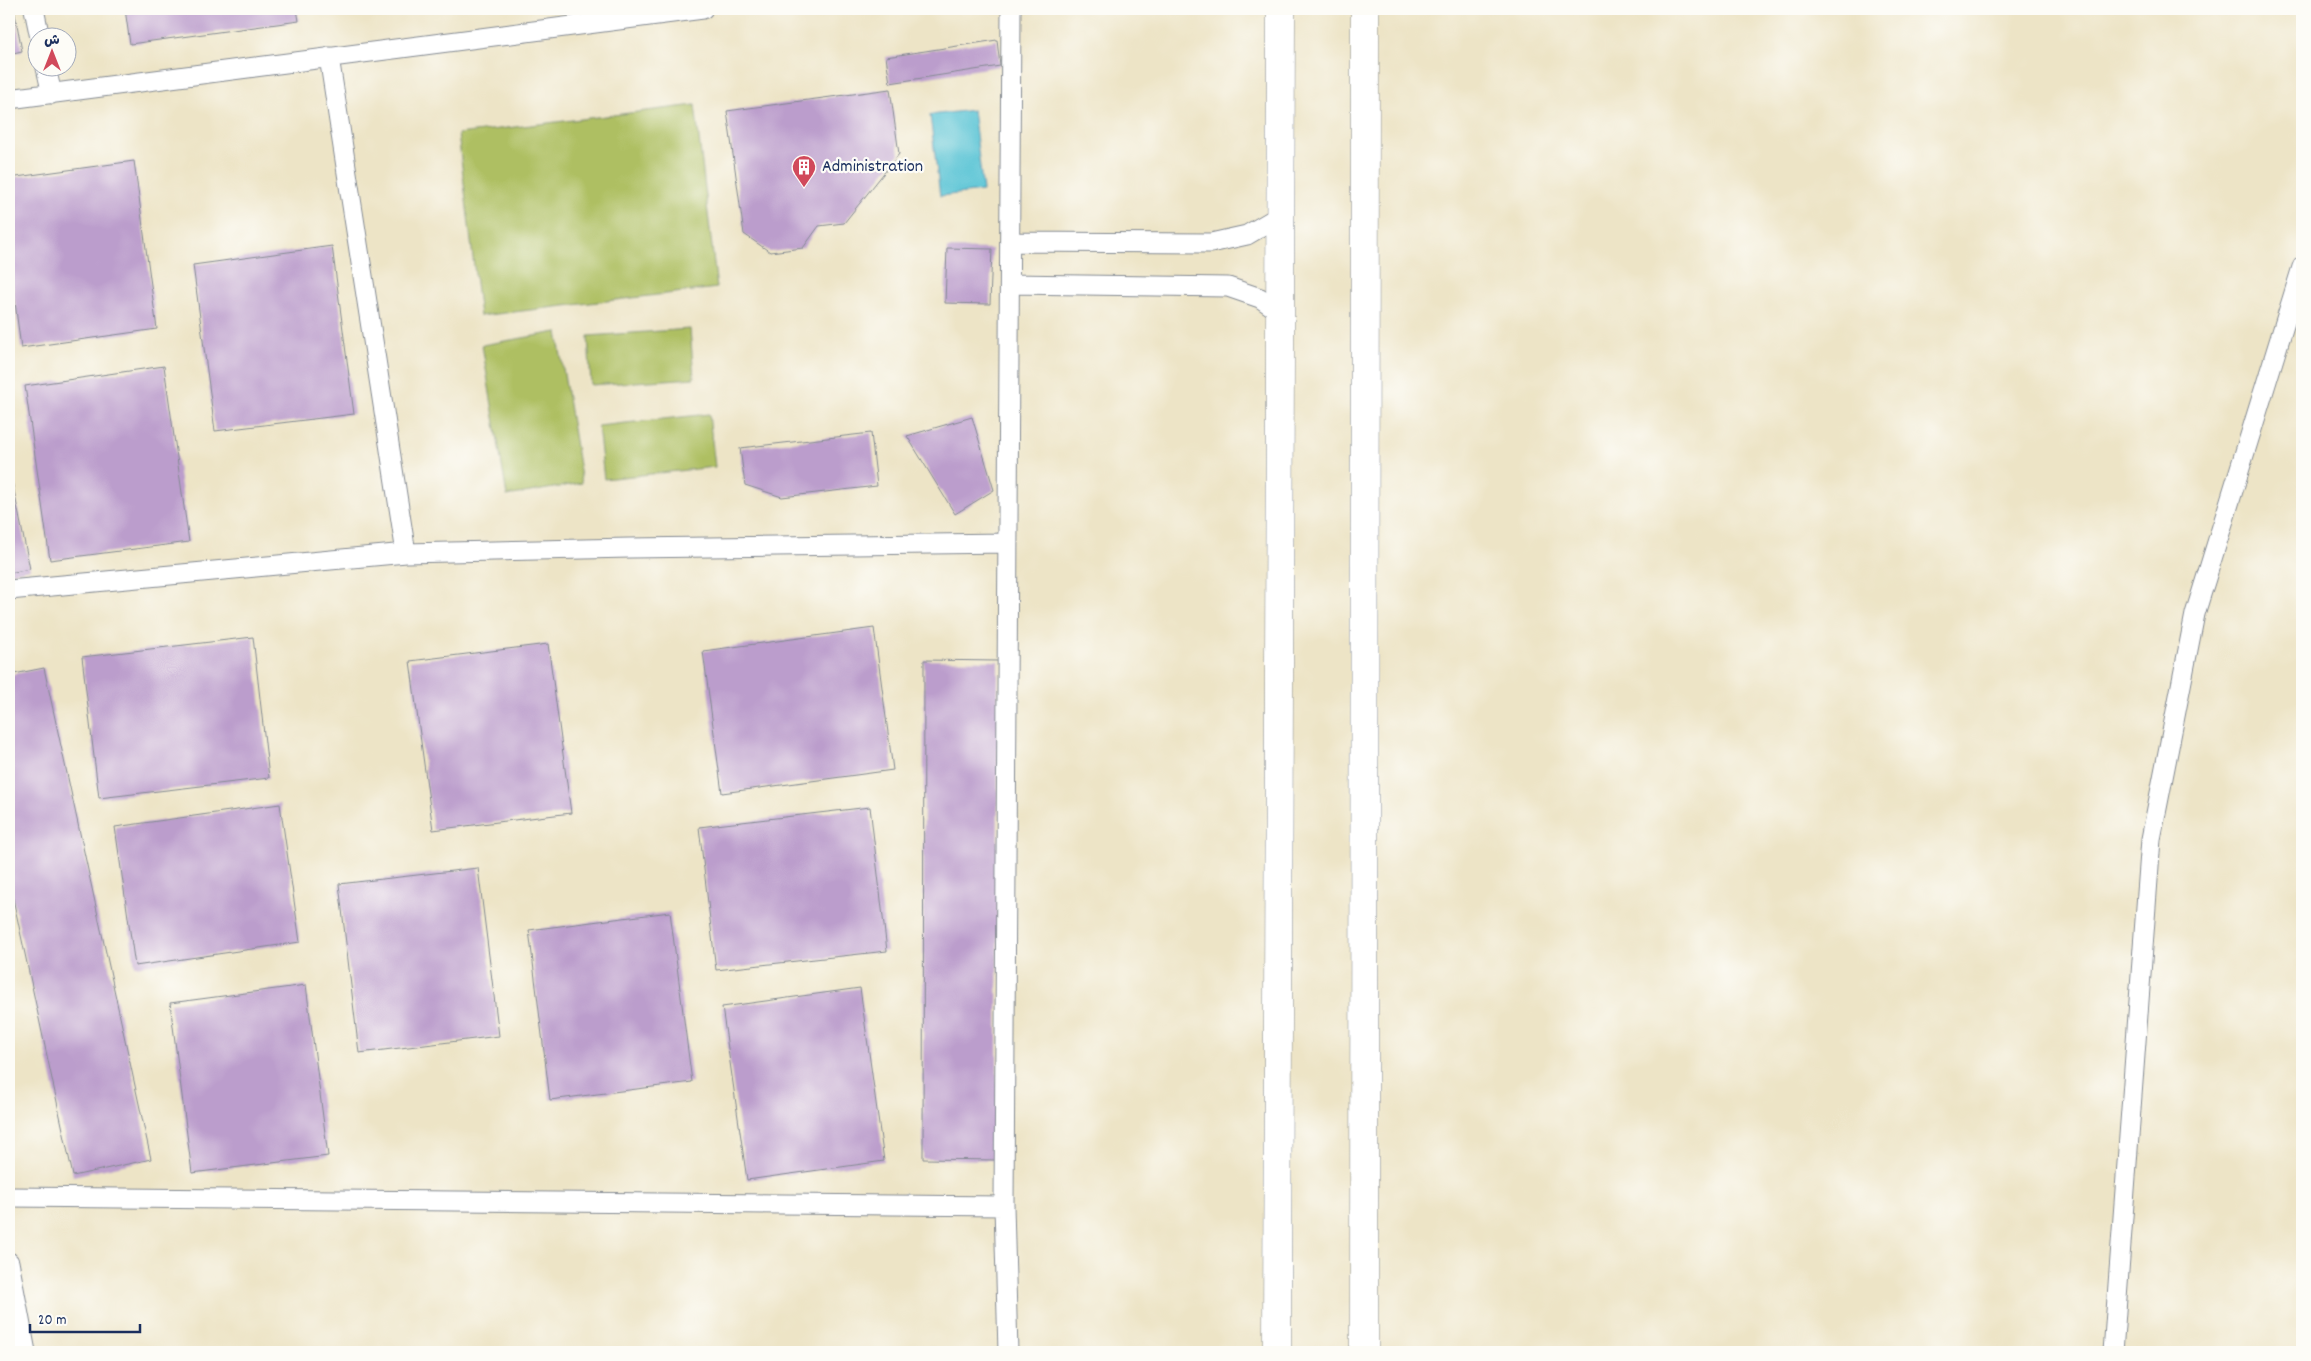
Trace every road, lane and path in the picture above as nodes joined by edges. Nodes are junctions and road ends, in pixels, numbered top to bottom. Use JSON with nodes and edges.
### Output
{"nodes":[{"id":1,"x":34,"y":9,"type":"edge"},
{"id":2,"x":703,"y":9,"type":"edge"},
{"id":3,"x":1011,"y":9,"type":"edge"},
{"id":4,"x":1281,"y":9,"type":"edge"},
{"id":5,"x":1365,"y":9,"type":"edge"},
{"id":6,"x":38,"y":28,"type":"edge"},
{"id":7,"x":329,"y":57,"type":"junction"},
{"id":8,"x":48,"y":78,"type":"edge"},
{"id":9,"x":52,"y":94,"type":"junction"},
{"id":10,"x":9,"y":99,"type":"edge"},
{"id":11,"x":1281,"y":215,"type":"junction"},
{"id":12,"x":1010,"y":242,"type":"junction"},
{"id":13,"x":2302,"y":267,"type":"edge"},
{"id":14,"x":1010,"y":284,"type":"junction"},
{"id":15,"x":1280,"y":312,"type":"junction"},
{"id":16,"x":1008,"y":544,"type":"junction"},
{"id":17,"x":406,"y":553,"type":"junction"},
{"id":18,"x":9,"y":590,"type":"edge"},
{"id":19,"x":9,"y":1197,"type":"edge"},
{"id":20,"x":1004,"y":1206,"type":"junction"},
{"id":21,"x":9,"y":1262,"type":"edge"},
{"id":22,"x":26,"y":1352,"type":"edge"},
{"id":23,"x":1008,"y":1352,"type":"edge"},
{"id":24,"x":1277,"y":1352,"type":"edge"},
{"id":25,"x":1364,"y":1352,"type":"edge"},
{"id":26,"x":2113,"y":1352,"type":"edge"}],
"edges":[{"from":1,"to":6,"type":"lane"},
{"from":2,"to":7,"type":"lane"},
{"from":3,"to":12,"type":"lane"},
{"from":4,"to":11,"type":"street"},
{"from":5,"to":25,"type":"street"},
{"from":7,"to":9,"type":"lane"},
{"from":7,"to":17,"type":"lane"},
{"from":8,"to":9,"type":"lane"},
{"from":9,"to":10,"type":"lane"},
{"from":11,"to":12,"type":"lane"},
{"from":11,"to":15,"type":"street"},
{"from":12,"to":14,"type":"lane"},
{"from":13,"to":26,"type":"lane"},
{"from":14,"to":15,"type":"lane"},
{"from":14,"to":16,"type":"lane"},
{"from":15,"to":24,"type":"street"},
{"from":16,"to":17,"type":"lane"},
{"from":16,"to":20,"type":"lane"},
{"from":17,"to":18,"type":"lane"},
{"from":19,"to":20,"type":"lane"},
{"from":20,"to":23,"type":"lane"},
{"from":21,"to":22,"type":"lane"}]}
